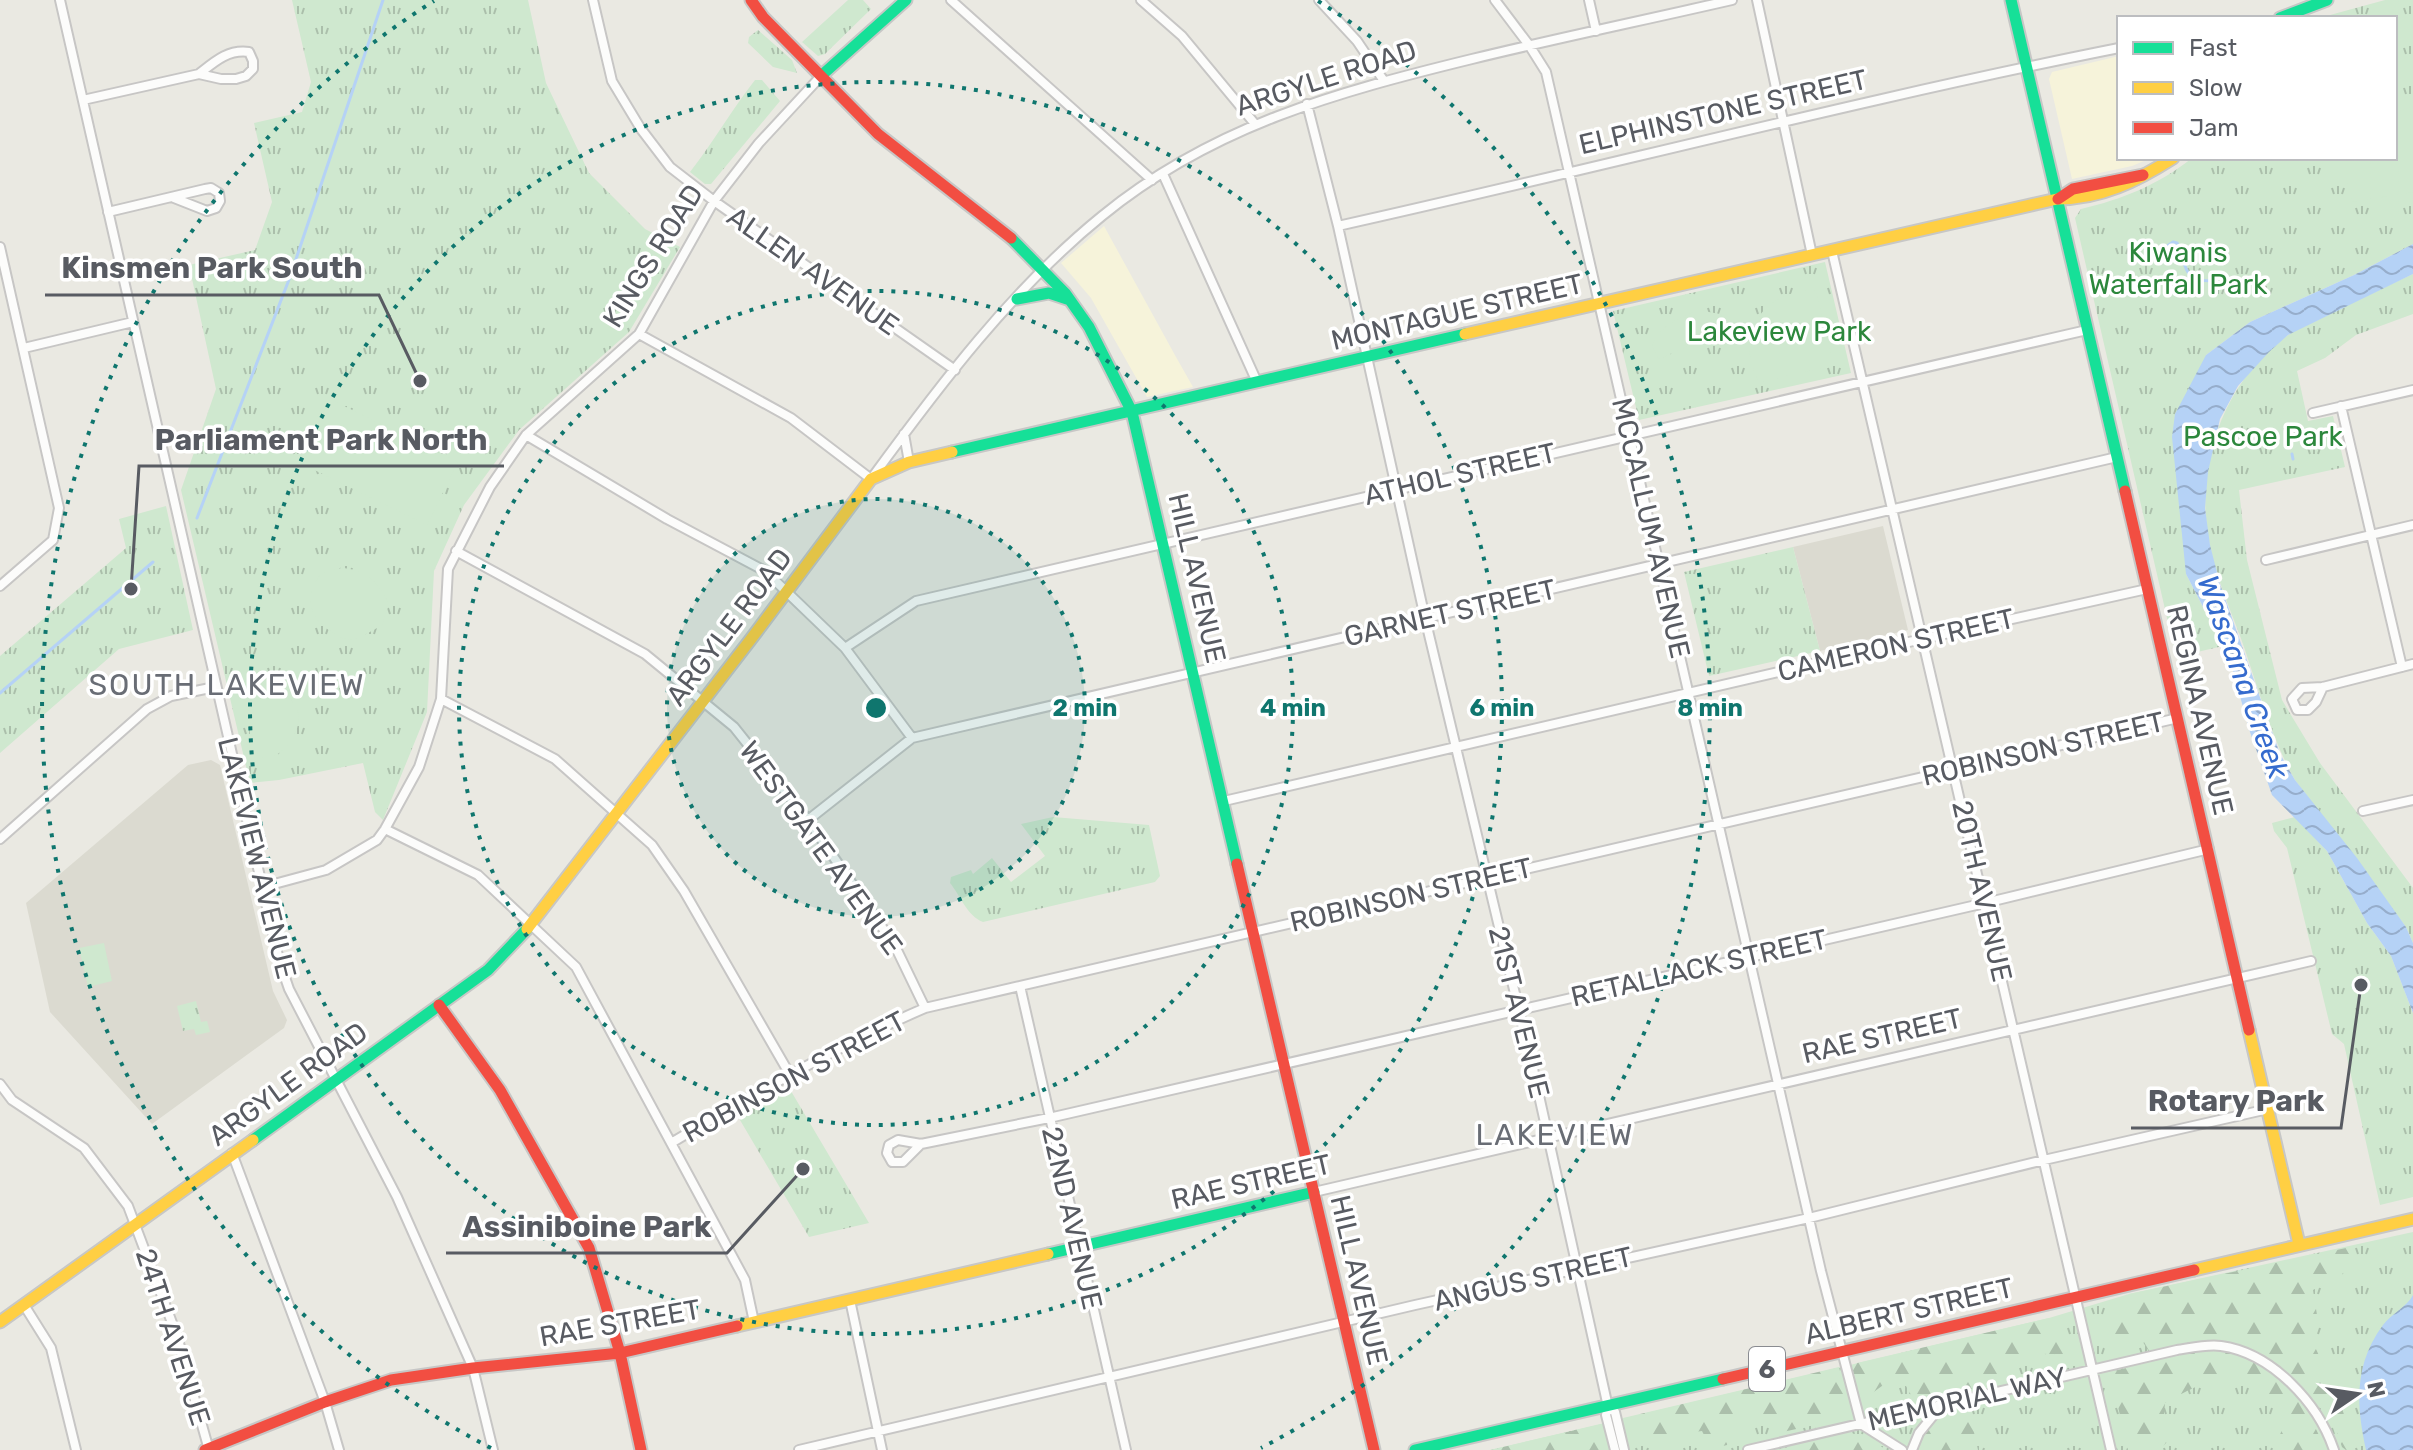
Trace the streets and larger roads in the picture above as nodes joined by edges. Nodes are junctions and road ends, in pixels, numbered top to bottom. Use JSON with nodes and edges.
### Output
{"nodes":[{"id":1,"x":60,"y":0,"type":"edge"},
{"id":2,"x":593,"y":0,"type":"edge"},
{"id":3,"x":751,"y":0,"type":"edge"},
{"id":4,"x":906,"y":0,"type":"edge"},
{"id":5,"x":951,"y":0,"type":"edge"},
{"id":6,"x":1141,"y":0,"type":"edge"},
{"id":7,"x":1319,"y":0,"type":"edge"},
{"id":8,"x":1495,"y":0,"type":"edge"},
{"id":9,"x":1589,"y":0,"type":"edge"},
{"id":10,"x":1732,"y":0,"type":"edge"},
{"id":11,"x":1757,"y":0,"type":"edge"},
{"id":12,"x":2011,"y":0,"type":"edge"},
{"id":13,"x":2327,"y":0,"type":"edge"},
{"id":14,"x":2285,"y":16,"type":"edge"},
{"id":15,"x":1596,"y":31,"type":"junction"},
{"id":16,"x":1529,"y":45,"type":"junction"},
{"id":17,"x":2117,"y":48,"type":"edge"},
{"id":18,"x":2027,"y":67,"type":"junction"},
{"id":19,"x":199,"y":74,"type":"junction"},
{"id":20,"x":822,"y":75,"type":"junction"},
{"id":21,"x":1384,"y":81,"type":"junction"},
{"id":22,"x":83,"y":100,"type":"junction"},
{"id":23,"x":1307,"y":104,"type":"junction"},
{"id":24,"x":1783,"y":122,"type":"junction"},
{"id":25,"x":1255,"y":124,"type":"junction"},
{"id":26,"x":2169,"y":160,"type":"edge"},
{"id":27,"x":1569,"y":172,"type":"junction"},
{"id":28,"x":1163,"y":174,"type":"junction"},
{"id":29,"x":1152,"y":180,"type":"junction"},
{"id":30,"x":174,"y":198,"type":"junction"},
{"id":31,"x":2057,"y":199,"type":"junction"},
{"id":32,"x":714,"y":201,"type":"junction"},
{"id":33,"x":108,"y":212,"type":"junction"},
{"id":34,"x":1338,"y":226,"type":"junction"},
{"id":35,"x":0,"y":247,"type":"edge"},
{"id":36,"x":1832,"y":251,"type":"junction"},
{"id":37,"x":1812,"y":255,"type":"junction"},
{"id":38,"x":1042,"y":269,"type":"junction"},
{"id":39,"x":1017,"y":299,"type":"junction"},
{"id":40,"x":1072,"y":301,"type":"junction"},
{"id":41,"x":1599,"y":304,"type":"junction"},
{"id":42,"x":133,"y":322,"type":"junction"},
{"id":43,"x":2087,"y":330,"type":"junction"},
{"id":44,"x":639,"y":334,"type":"junction"},
{"id":45,"x":24,"y":348,"type":"junction"},
{"id":46,"x":1366,"y":358,"type":"junction"},
{"id":47,"x":955,"y":370,"type":"junction"},
{"id":48,"x":1864,"y":380,"type":"junction"},
{"id":49,"x":1257,"y":382,"type":"junction"},
{"id":50,"x":2413,"y":390,"type":"edge"},
{"id":51,"x":2341,"y":406,"type":"junction"},
{"id":52,"x":1132,"y":412,"type":"junction"},
{"id":53,"x":2313,"y":413,"type":"dead end"},
{"id":54,"x":904,"y":434,"type":"junction"},
{"id":55,"x":526,"y":435,"type":"junction"},
{"id":56,"x":1629,"y":435,"type":"junction"},
{"id":57,"x":2117,"y":457,"type":"junction"},
{"id":58,"x":909,"y":462,"type":"junction"},
{"id":59,"x":871,"y":479,"type":"junction"},
{"id":60,"x":1396,"y":489,"type":"junction"},
{"id":61,"x":1893,"y":509,"type":"junction"},
{"id":62,"x":2413,"y":525,"type":"edge"},
{"id":63,"x":2371,"y":535,"type":"junction"},
{"id":64,"x":1164,"y":543,"type":"junction"},
{"id":65,"x":456,"y":551,"type":"junction"},
{"id":66,"x":2266,"y":560,"type":"dead end"},
{"id":67,"x":1659,"y":564,"type":"junction"},
{"id":68,"x":0,"y":586,"type":"edge"},
{"id":69,"x":2147,"y":589,"type":"junction"},
{"id":70,"x":787,"y":592,"type":"junction"},
{"id":71,"x":1425,"y":618,"type":"junction"},
{"id":72,"x":1923,"y":638,"type":"junction"},
{"id":73,"x":845,"y":648,"type":"junction"},
{"id":74,"x":2413,"y":664,"type":"edge"},
{"id":75,"x":2402,"y":667,"type":"junction"},
{"id":76,"x":1194,"y":672,"type":"junction"},
{"id":77,"x":215,"y":687,"type":"junction"},
{"id":78,"x":2323,"y":687,"type":"dead end"},
{"id":79,"x":1689,"y":693,"type":"junction"},
{"id":80,"x":441,"y":699,"type":"junction"},
{"id":81,"x":703,"y":702,"type":"junction"},
{"id":82,"x":2178,"y":718,"type":"junction"},
{"id":83,"x":912,"y":738,"type":"junction"},
{"id":84,"x":1456,"y":749,"type":"junction"},
{"id":85,"x":1954,"y":770,"type":"junction"},
{"id":86,"x":2413,"y":800,"type":"edge"},
{"id":87,"x":1224,"y":801,"type":"junction"},
{"id":88,"x":2363,"y":811,"type":"dead end"},
{"id":89,"x":615,"y":813,"type":"junction"},
{"id":90,"x":808,"y":820,"type":"junction"},
{"id":91,"x":1719,"y":824,"type":"junction"},
{"id":92,"x":385,"y":829,"type":"junction"},
{"id":93,"x":0,"y":839,"type":"edge"},
{"id":94,"x":2209,"y":849,"type":"junction"},
{"id":95,"x":1486,"y":878,"type":"junction"},
{"id":96,"x":263,"y":887,"type":"junction"},
{"id":97,"x":1985,"y":903,"type":"junction"},
{"id":98,"x":530,"y":925,"type":"junction"},
{"id":99,"x":1254,"y":932,"type":"junction"},
{"id":100,"x":1749,"y":957,"type":"junction"},
{"id":101,"x":2311,"y":961,"type":"dead end"},
{"id":102,"x":2238,"y":979,"type":"junction"},
{"id":103,"x":1020,"y":986,"type":"junction"},
{"id":104,"x":439,"y":1005,"type":"junction"},
{"id":105,"x":925,"y":1008,"type":"junction"},
{"id":106,"x":1518,"y":1010,"type":"junction"},
{"id":107,"x":2014,"y":1030,"type":"junction"},
{"id":108,"x":1284,"y":1063,"type":"junction"},
{"id":109,"x":789,"y":1073,"type":"junction"},
{"id":110,"x":336,"y":1079,"type":"junction"},
{"id":111,"x":0,"y":1084,"type":"edge"},
{"id":112,"x":1779,"y":1085,"type":"junction"},
{"id":113,"x":2268,"y":1109,"type":"junction"},
{"id":114,"x":1049,"y":1118,"type":"junction"},
{"id":115,"x":1548,"y":1138,"type":"junction"},
{"id":116,"x":671,"y":1143,"type":"junction"},
{"id":117,"x":921,"y":1144,"type":"dead end"},
{"id":118,"x":232,"y":1153,"type":"junction"},
{"id":119,"x":2044,"y":1160,"type":"junction"},
{"id":120,"x":1314,"y":1192,"type":"junction"},
{"id":121,"x":1809,"y":1218,"type":"junction"},
{"id":122,"x":2413,"y":1219,"type":"edge"},
{"id":123,"x":135,"y":1225,"type":"junction"},
{"id":124,"x":2299,"y":1244,"type":"junction"},
{"id":125,"x":1078,"y":1247,"type":"junction"},
{"id":126,"x":1577,"y":1269,"type":"junction"},
{"id":127,"x":2076,"y":1297,"type":"junction"},
{"id":128,"x":850,"y":1300,"type":"junction"},
{"id":129,"x":24,"y":1305,"type":"junction"},
{"id":130,"x":0,"y":1322,"type":"edge"},
{"id":131,"x":754,"y":1322,"type":"junction"},
{"id":132,"x":1344,"y":1322,"type":"junction"},
{"id":133,"x":1843,"y":1350,"type":"junction"},
{"id":134,"x":620,"y":1353,"type":"junction"},
{"id":135,"x":473,"y":1368,"type":"junction"},
{"id":136,"x":2093,"y":1369,"type":"junction"},
{"id":137,"x":1109,"y":1377,"type":"junction"},
{"id":138,"x":325,"y":1402,"type":"junction"},
{"id":139,"x":1941,"y":1405,"type":"junction"},
{"id":140,"x":1608,"y":1407,"type":"junction"},
{"id":141,"x":1861,"y":1424,"type":"junction"},
{"id":142,"x":877,"y":1433,"type":"junction"},
{"id":143,"x":1793,"y":1445,"type":"edge"},
{"id":144,"x":208,"y":1449,"type":"edge"},
{"id":145,"x":76,"y":1450,"type":"edge"},
{"id":146,"x":339,"y":1450,"type":"edge"},
{"id":147,"x":493,"y":1450,"type":"edge"},
{"id":148,"x":641,"y":1450,"type":"edge"},
{"id":149,"x":799,"y":1450,"type":"edge"},
{"id":150,"x":882,"y":1450,"type":"edge"},
{"id":151,"x":1126,"y":1450,"type":"edge"},
{"id":152,"x":1374,"y":1450,"type":"edge"},
{"id":153,"x":1415,"y":1450,"type":"edge"},
{"id":154,"x":1615,"y":1450,"type":"edge"},
{"id":155,"x":1624,"y":1450,"type":"edge"},
{"id":156,"x":1748,"y":1450,"type":"edge"},
{"id":157,"x":1902,"y":1450,"type":"edge"},
{"id":158,"x":1912,"y":1450,"type":"edge"},
{"id":159,"x":2111,"y":1450,"type":"edge"},
{"id":160,"x":2334,"y":1450,"type":"edge"}],
"edges":[{"from":1,"to":22,"type":"street","name":"LAKEVIEW AVENUE"},
{"from":2,"to":32,"type":"street","name":"ALLEN AVENUE"},
{"from":3,"to":20,"type":"street","name":"HILL AVENUE"},
{"from":4,"to":20,"type":"street","name":"KINGS ROAD"},
{"from":5,"to":29,"type":"street"},
{"from":6,"to":25,"type":"street"},
{"from":7,"to":21,"type":"street"},
{"from":8,"to":16,"type":"street","name":"MCCALLUM AVENUE"},
{"from":9,"to":15,"type":"street"},
{"from":10,"to":15,"type":"street","name":"ARGYLE ROAD"},
{"from":11,"to":24,"type":"street"},
{"from":12,"to":18,"type":"street","name":"REGINA AVENUE"},
{"from":13,"to":14,"type":"street"},
{"from":15,"to":16,"type":"street","name":"ARGYLE ROAD"},
{"from":16,"to":21,"type":"street","name":"ARGYLE ROAD"},
{"from":16,"to":27,"type":"street","name":"MCCALLUM AVENUE"},
{"from":17,"to":18,"type":"street","name":"ELPHINSTONE STREET"},
{"from":18,"to":24,"type":"street","name":"ELPHINSTONE STREET"},
{"from":18,"to":31,"type":"street","name":"REGINA AVENUE"},
{"from":19,"to":19,"type":"street"},
{"from":19,"to":22,"type":"street"},
{"from":20,"to":32,"type":"street","name":"KINGS ROAD"},
{"from":20,"to":38,"type":"street","name":"HILL AVENUE"},
{"from":21,"to":23,"type":"street","name":"ARGYLE ROAD"},
{"from":22,"to":33,"type":"street","name":"LAKEVIEW AVENUE"},
{"from":23,"to":25,"type":"street","name":"ARGYLE ROAD"},
{"from":23,"to":34,"type":"street","name":"21ST AVENUE"},
{"from":24,"to":27,"type":"street","name":"ELPHINSTONE STREET"},
{"from":24,"to":37,"type":"street"},
{"from":25,"to":28,"type":"street","name":"ARGYLE ROAD"},
{"from":26,"to":31,"type":"street","name":"MONTAGUE STREET"},
{"from":27,"to":34,"type":"street","name":"ELPHINSTONE STREET"},
{"from":27,"to":41,"type":"street","name":"MCCALLUM AVENUE"},
{"from":28,"to":29,"type":"street","name":"ARGYLE ROAD"},
{"from":28,"to":49,"type":"street"},
{"from":29,"to":38,"type":"street","name":"ARGYLE ROAD"},
{"from":30,"to":30,"type":"street"},
{"from":30,"to":33,"type":"street"},
{"from":31,"to":36,"type":"street","name":"MONTAGUE STREET"},
{"from":31,"to":43,"type":"street","name":"REGINA AVENUE"},
{"from":32,"to":44,"type":"street","name":"KINGS ROAD"},
{"from":32,"to":47,"type":"street","name":"ALLEN AVENUE"},
{"from":33,"to":42,"type":"street","name":"LAKEVIEW AVENUE"},
{"from":34,"to":46,"type":"street","name":"21ST AVENUE"},
{"from":35,"to":45,"type":"street"},
{"from":36,"to":37,"type":"street","name":"MONTAGUE STREET"},
{"from":36,"to":48,"type":"street","name":"20TH AVENUE"},
{"from":37,"to":41,"type":"street","name":"MONTAGUE STREET"},
{"from":38,"to":39,"type":"street","name":"ARGYLE ROAD"},
{"from":38,"to":40,"type":"street","name":"HILL AVENUE"},
{"from":39,"to":40,"type":"street"},
{"from":39,"to":47,"type":"street","name":"ARGYLE ROAD"},
{"from":40,"to":52,"type":"street","name":"HILL AVENUE"},
{"from":41,"to":46,"type":"street","name":"MONTAGUE STREET"},
{"from":41,"to":56,"type":"street","name":"MCCALLUM AVENUE"},
{"from":42,"to":45,"type":"street"},
{"from":42,"to":77,"type":"street","name":"LAKEVIEW AVENUE"},
{"from":43,"to":48,"type":"street","name":"ATHOL STREET"},
{"from":43,"to":57,"type":"street","name":"REGINA AVENUE"},
{"from":44,"to":55,"type":"street","name":"KINGS ROAD"},
{"from":44,"to":59,"type":"street"},
{"from":45,"to":68,"type":"street"},
{"from":46,"to":49,"type":"street","name":"MONTAGUE STREET"},
{"from":46,"to":60,"type":"street","name":"21ST AVENUE"},
{"from":47,"to":54,"type":"street","name":"ARGYLE ROAD"},
{"from":48,"to":56,"type":"street","name":"ATHOL STREET"},
{"from":48,"to":61,"type":"street","name":"20TH AVENUE"},
{"from":49,"to":52,"type":"street","name":"MONTAGUE STREET"},
{"from":50,"to":51,"type":"street"},
{"from":51,"to":53,"type":"street"},
{"from":51,"to":63,"type":"street"},
{"from":52,"to":58,"type":"street","name":"MONTAGUE STREET"},
{"from":52,"to":64,"type":"street","name":"HILL AVENUE"},
{"from":54,"to":58,"type":"street"},
{"from":54,"to":59,"type":"street","name":"ARGYLE ROAD"},
{"from":55,"to":65,"type":"street","name":"KINGS ROAD"},
{"from":55,"to":70,"type":"street"},
{"from":56,"to":60,"type":"street","name":"ATHOL STREET"},
{"from":56,"to":67,"type":"street","name":"MCCALLUM AVENUE"},
{"from":57,"to":61,"type":"street","name":"GARNET STREET"},
{"from":57,"to":69,"type":"street","name":"REGINA AVENUE"},
{"from":58,"to":59,"type":"street","name":"MONTAGUE STREET"},
{"from":59,"to":70,"type":"street","name":"ARGYLE ROAD"},
{"from":60,"to":64,"type":"street","name":"ATHOL STREET"},
{"from":60,"to":71,"type":"street","name":"21ST AVENUE"},
{"from":61,"to":67,"type":"street","name":"GARNET STREET"},
{"from":61,"to":72,"type":"street","name":"20TH AVENUE"},
{"from":62,"to":63,"type":"street"},
{"from":63,"to":66,"type":"street"},
{"from":63,"to":75,"type":"street"},
{"from":64,"to":73,"type":"street","name":"ATHOL STREET"},
{"from":64,"to":76,"type":"street","name":"HILL AVENUE"},
{"from":65,"to":80,"type":"street","name":"KINGS ROAD"},
{"from":65,"to":81,"type":"street","name":"WESTGATE AVENUE"},
{"from":67,"to":71,"type":"street","name":"GARNET STREET"},
{"from":67,"to":79,"type":"street","name":"MCCALLUM AVENUE"},
{"from":69,"to":72,"type":"street","name":"CAMERON STREET"},
{"from":69,"to":82,"type":"street","name":"REGINA AVENUE"},
{"from":70,"to":73,"type":"street"},
{"from":70,"to":81,"type":"street","name":"ARGYLE ROAD"},
{"from":71,"to":76,"type":"street","name":"GARNET STREET"},
{"from":71,"to":84,"type":"street","name":"21ST AVENUE"},
{"from":72,"to":79,"type":"street","name":"CAMERON STREET"},
{"from":72,"to":85,"type":"street","name":"20TH AVENUE"},
{"from":73,"to":83,"type":"street"},
{"from":74,"to":75,"type":"street"},
{"from":75,"to":78,"type":"street"},
{"from":76,"to":83,"type":"street","name":"GARNET STREET"},
{"from":76,"to":87,"type":"street","name":"HILL AVENUE"},
{"from":77,"to":93,"type":"street"},
{"from":77,"to":96,"type":"street","name":"LAKEVIEW AVENUE"},
{"from":79,"to":84,"type":"street","name":"CAMERON STREET"},
{"from":79,"to":91,"type":"street","name":"MCCALLUM AVENUE"},
{"from":80,"to":89,"type":"street"},
{"from":80,"to":92,"type":"street","name":"KINGS ROAD"},
{"from":81,"to":89,"type":"street","name":"ARGYLE ROAD"},
{"from":81,"to":90,"type":"street","name":"WESTGATE AVENUE"},
{"from":82,"to":85,"type":"street","name":"ROBINSON STREET"},
{"from":82,"to":94,"type":"street","name":"REGINA AVENUE"},
{"from":83,"to":90,"type":"street","name":"GARNET STREET"},
{"from":84,"to":87,"type":"street","name":"CAMERON STREET"},
{"from":84,"to":95,"type":"street","name":"21ST AVENUE"},
{"from":85,"to":91,"type":"street","name":"ROBINSON STREET"},
{"from":85,"to":97,"type":"street","name":"20TH AVENUE"},
{"from":86,"to":88,"type":"street"},
{"from":87,"to":99,"type":"street","name":"HILL AVENUE"},
{"from":89,"to":98,"type":"street","name":"ARGYLE ROAD"},
{"from":89,"to":109,"type":"street"},
{"from":90,"to":105,"type":"street","name":"WESTGATE AVENUE"},
{"from":91,"to":95,"type":"street","name":"ROBINSON STREET"},
{"from":91,"to":100,"type":"street","name":"MCCALLUM AVENUE"},
{"from":92,"to":96,"type":"street","name":"KINGS ROAD"},
{"from":92,"to":98,"type":"street"},
{"from":94,"to":97,"type":"street","name":"RETALLACK STREET"},
{"from":94,"to":102,"type":"street","name":"REGINA AVENUE"},
{"from":95,"to":99,"type":"street","name":"ROBINSON STREET"},
{"from":95,"to":106,"type":"street","name":"21ST AVENUE"},
{"from":96,"to":110,"type":"street","name":"LAKEVIEW AVENUE"},
{"from":97,"to":100,"type":"street","name":"RETALLACK STREET"},
{"from":97,"to":107,"type":"street","name":"20TH AVENUE"},
{"from":98,"to":104,"type":"street","name":"ARGYLE ROAD"},
{"from":98,"to":116,"type":"street"},
{"from":99,"to":103,"type":"street","name":"ROBINSON STREET"},
{"from":99,"to":108,"type":"street","name":"HILL AVENUE"},
{"from":100,"to":106,"type":"street","name":"RETALLACK STREET"},
{"from":100,"to":112,"type":"street","name":"MCCALLUM AVENUE"},
{"from":101,"to":102,"type":"street","name":"RAE STREET"},
{"from":102,"to":107,"type":"street","name":"RAE STREET"},
{"from":102,"to":113,"type":"street","name":"REGINA AVENUE"},
{"from":103,"to":105,"type":"street","name":"ROBINSON STREET"},
{"from":103,"to":114,"type":"street","name":"22ND AVENUE"},
{"from":104,"to":110,"type":"street","name":"ARGYLE ROAD"},
{"from":104,"to":134,"type":"street"},
{"from":105,"to":109,"type":"street","name":"ROBINSON STREET"},
{"from":106,"to":108,"type":"street","name":"RETALLACK STREET"},
{"from":106,"to":115,"type":"street","name":"21ST AVENUE"},
{"from":107,"to":112,"type":"street","name":"RAE STREET"},
{"from":107,"to":119,"type":"street","name":"20TH AVENUE"},
{"from":108,"to":114,"type":"street","name":"RETALLACK STREET"},
{"from":108,"to":120,"type":"street","name":"HILL AVENUE"},
{"from":109,"to":116,"type":"street","name":"ROBINSON STREET"},
{"from":110,"to":118,"type":"street","name":"ARGYLE ROAD"},
{"from":110,"to":135,"type":"street","name":"LAKEVIEW AVENUE"},
{"from":111,"to":123,"type":"street","name":"24TH AVENUE"},
{"from":112,"to":115,"type":"street","name":"RAE STREET"},
{"from":112,"to":121,"type":"street","name":"MCCALLUM AVENUE"},
{"from":113,"to":119,"type":"street","name":"ANGUS STREET"},
{"from":113,"to":124,"type":"street","name":"REGINA AVENUE"},
{"from":114,"to":117,"type":"street","name":"RETALLACK STREET"},
{"from":114,"to":125,"type":"street","name":"22ND AVENUE"},
{"from":115,"to":120,"type":"street","name":"RAE STREET"},
{"from":115,"to":126,"type":"street","name":"21ST AVENUE"},
{"from":116,"to":131,"type":"street"},
{"from":118,"to":123,"type":"street","name":"ARGYLE ROAD"},
{"from":118,"to":138,"type":"street"},
{"from":119,"to":121,"type":"street","name":"ANGUS STREET"},
{"from":119,"to":127,"type":"street","name":"20TH AVENUE"},
{"from":120,"to":125,"type":"street","name":"RAE STREET"},
{"from":120,"to":132,"type":"street","name":"HILL AVENUE"},
{"from":121,"to":126,"type":"street","name":"ANGUS STREET"},
{"from":121,"to":133,"type":"street","name":"MCCALLUM AVENUE"},
{"from":122,"to":124,"type":"street","name":"ALBERT STREET","number":"6"},
{"from":123,"to":129,"type":"street","name":"ARGYLE ROAD"},
{"from":123,"to":144,"type":"street","name":"24TH AVENUE"},
{"from":124,"to":127,"type":"street","name":"ALBERT STREET","number":"6"},
{"from":125,"to":128,"type":"street","name":"RAE STREET"},
{"from":125,"to":137,"type":"street","name":"22ND AVENUE"},
{"from":126,"to":132,"type":"street","name":"ANGUS STREET"},
{"from":126,"to":140,"type":"street","name":"21ST AVENUE"},
{"from":127,"to":133,"type":"street","name":"ALBERT STREET","number":"6"},
{"from":127,"to":136,"type":"street","name":"20TH AVENUE"},
{"from":128,"to":131,"type":"street","name":"RAE STREET"},
{"from":128,"to":142,"type":"street"},
{"from":129,"to":130,"type":"street","name":"ARGYLE ROAD"},
{"from":129,"to":145,"type":"street"},
{"from":131,"to":134,"type":"street","name":"RAE STREET"},
{"from":132,"to":137,"type":"street","name":"ANGUS STREET"},
{"from":132,"to":152,"type":"street","name":"HILL AVENUE"},
{"from":133,"to":140,"type":"street","name":"ALBERT STREET","number":"6"},
{"from":133,"to":141,"type":"street","name":"MCCALLUM AVENUE"},
{"from":134,"to":135,"type":"street","name":"RAE STREET"},
{"from":134,"to":148,"type":"street"},
{"from":135,"to":138,"type":"street","name":"RAE STREET"},
{"from":135,"to":147,"type":"street","name":"LAKEVIEW AVENUE"},
{"from":136,"to":139,"type":"street","name":"MEMORIAL WAY"},
{"from":136,"to":159,"type":"street","name":"20TH AVENUE"},
{"from":136,"to":160,"type":"street","name":"MEMORIAL WAY"},
{"from":137,"to":142,"type":"street","name":"ANGUS STREET"},
{"from":137,"to":151,"type":"street","name":"22ND AVENUE"},
{"from":138,"to":144,"type":"street","name":"RAE STREET"},
{"from":138,"to":146,"type":"street"},
{"from":139,"to":141,"type":"street","name":"MEMORIAL WAY"},
{"from":139,"to":158,"type":"street"},
{"from":140,"to":153,"type":"street","name":"ALBERT STREET","number":"6"},
{"from":140,"to":154,"type":"street"},
{"from":140,"to":155,"type":"street"},
{"from":141,"to":143,"type":"street","name":"MEMORIAL WAY"},
{"from":141,"to":157,"type":"street"},
{"from":142,"to":149,"type":"street","name":"ANGUS STREET"},
{"from":142,"to":150,"type":"street"},
{"from":143,"to":156,"type":"street","name":"MEMORIAL WAY"}]}
